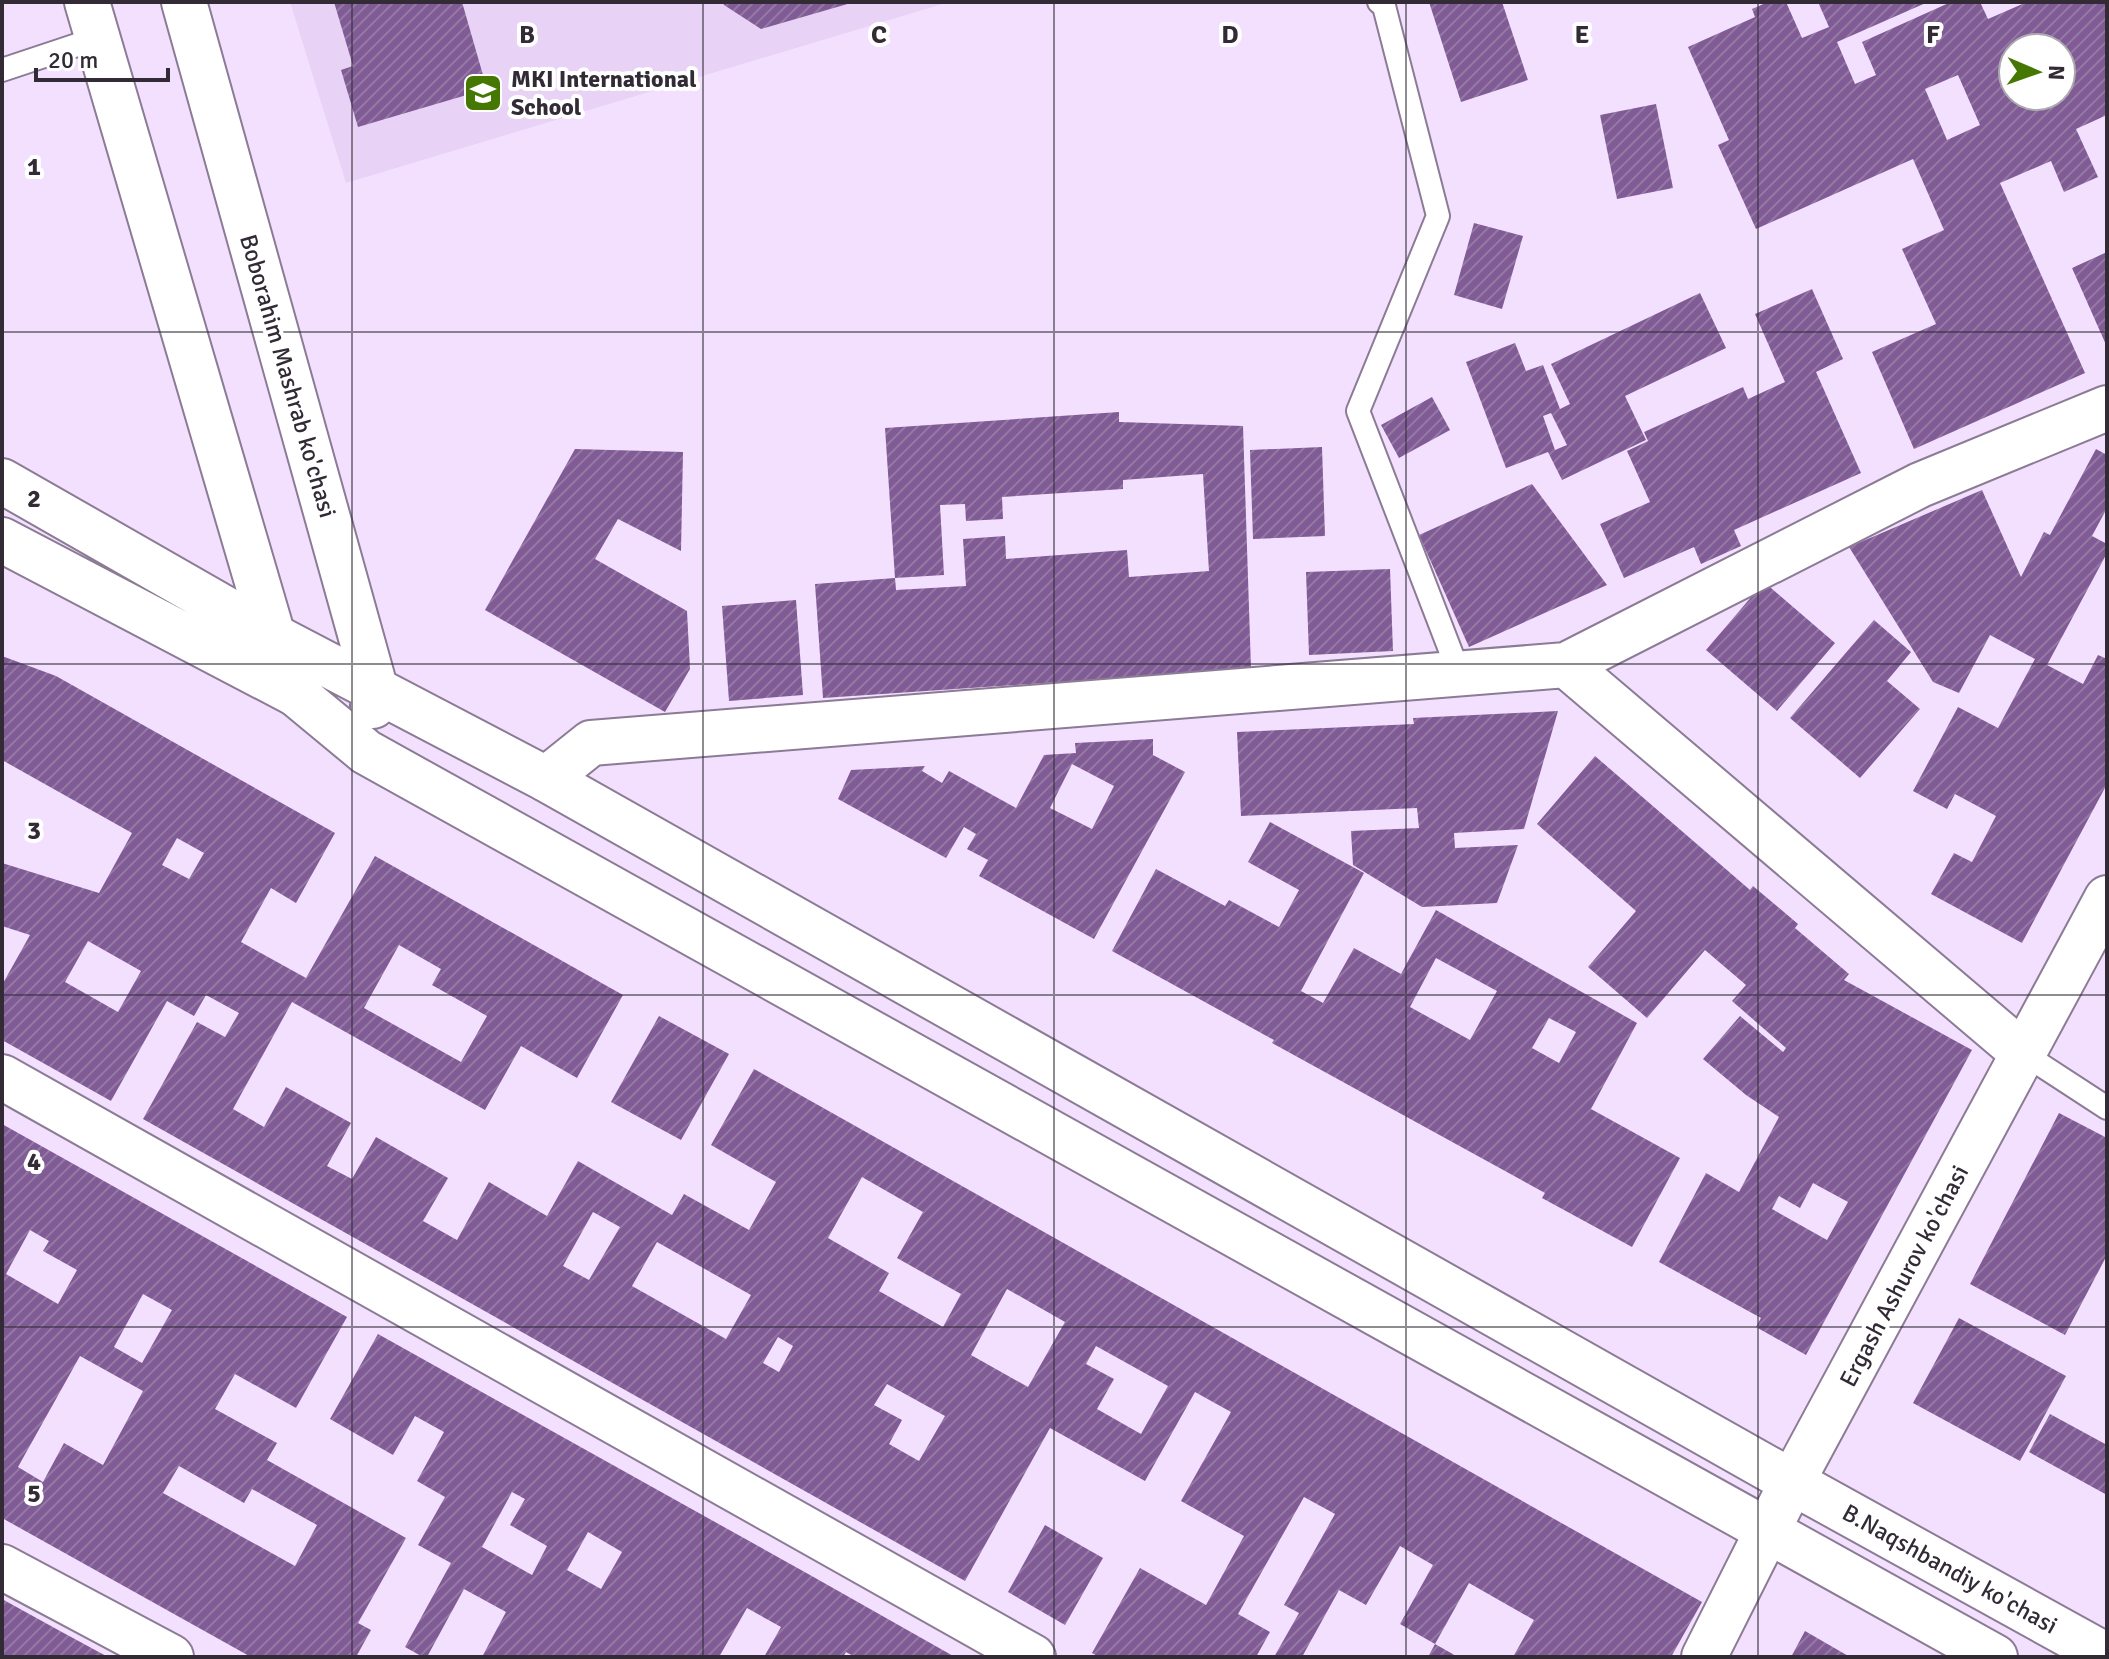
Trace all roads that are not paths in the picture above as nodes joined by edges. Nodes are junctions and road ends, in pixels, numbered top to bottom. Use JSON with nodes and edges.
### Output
{"nodes":[{"id":1,"x":184,"y":2,"type":"edge"},
{"id":2,"x":1379,"y":2,"type":"edge"},
{"id":3,"x":92,"y":20,"type":"edge"},
{"id":4,"x":2,"y":70,"type":"edge"},
{"id":5,"x":2107,"y":408,"type":"edge"},
{"id":6,"x":2,"y":481,"type":"edge"},
{"id":7,"x":2,"y":540,"type":"edge"},
{"id":8,"x":273,"y":636,"type":"junction"},
{"id":9,"x":1566,"y":665,"type":"junction"},
{"id":10,"x":1459,"y":673,"type":"junction"},
{"id":11,"x":376,"y":691,"type":"junction"},
{"id":12,"x":296,"y":694,"type":"junction"},
{"id":13,"x":366,"y":752,"type":"junction"},
{"id":14,"x":546,"y":779,"type":"junction"},
{"id":15,"x":2107,"y":898,"type":"edge"},
{"id":16,"x":2024,"y":1054,"type":"junction"},
{"id":17,"x":2,"y":1077,"type":"edge"},
{"id":18,"x":2107,"y":1108,"type":"edge"},
{"id":19,"x":1792,"y":1482,"type":"junction"},
{"id":20,"x":1769,"y":1530,"type":"junction"},
{"id":21,"x":2,"y":1567,"type":"edge"},
{"id":22,"x":2107,"y":1656,"type":"edge"},
{"id":23,"x":171,"y":1657,"type":"edge"},
{"id":24,"x":1033,"y":1657,"type":"edge"},
{"id":25,"x":1704,"y":1657,"type":"edge"},
{"id":26,"x":1995,"y":1657,"type":"edge"}],
"edges":[{"from":1,"to":11,"type":"main road","name":"Boborahim Mashrab ko'chasi"},
{"from":2,"to":10,"type":"lane"},
{"from":3,"to":4,"type":"lane"},
{"from":3,"to":8,"type":"main road"},
{"from":5,"to":9,"type":"main road"},
{"from":6,"to":8,"type":"main road","name":"B.Naqshbandiy ko'chasi"},
{"from":7,"to":12,"type":"main road"},
{"from":8,"to":11,"type":"main road","name":"B.Naqshbandiy ko'chasi"},
{"from":8,"to":12,"type":"main road"},
{"from":9,"to":10,"type":"main road"},
{"from":9,"to":16,"type":"main road"},
{"from":10,"to":14,"type":"main road"},
{"from":11,"to":13,"type":"main road","name":"Boborahim Mashrab ko'chasi"},
{"from":11,"to":14,"type":"main road","name":"B.Naqshbandiy ko'chasi"},
{"from":12,"to":13,"type":"main road"},
{"from":13,"to":20,"type":"main road"},
{"from":14,"to":19,"type":"main road","name":"B.Naqshbandiy ko'chasi"},
{"from":15,"to":16,"type":"main road","name":"Ergash Ashurov ko'chasi"},
{"from":16,"to":18,"type":"lane"},
{"from":16,"to":19,"type":"main road","name":"Ergash Ashurov ko'chasi"},
{"from":17,"to":24,"type":"main road"},
{"from":19,"to":20,"type":"main road","name":"Ergash Ashurov ko'chasi"},
{"from":19,"to":22,"type":"main road","name":"B.Naqshbandiy ko'chasi"},
{"from":20,"to":25,"type":"main road","name":"Ergash Ashurov ko'chasi"},
{"from":20,"to":26,"type":"main road"},
{"from":21,"to":23,"type":"main road"}]}
